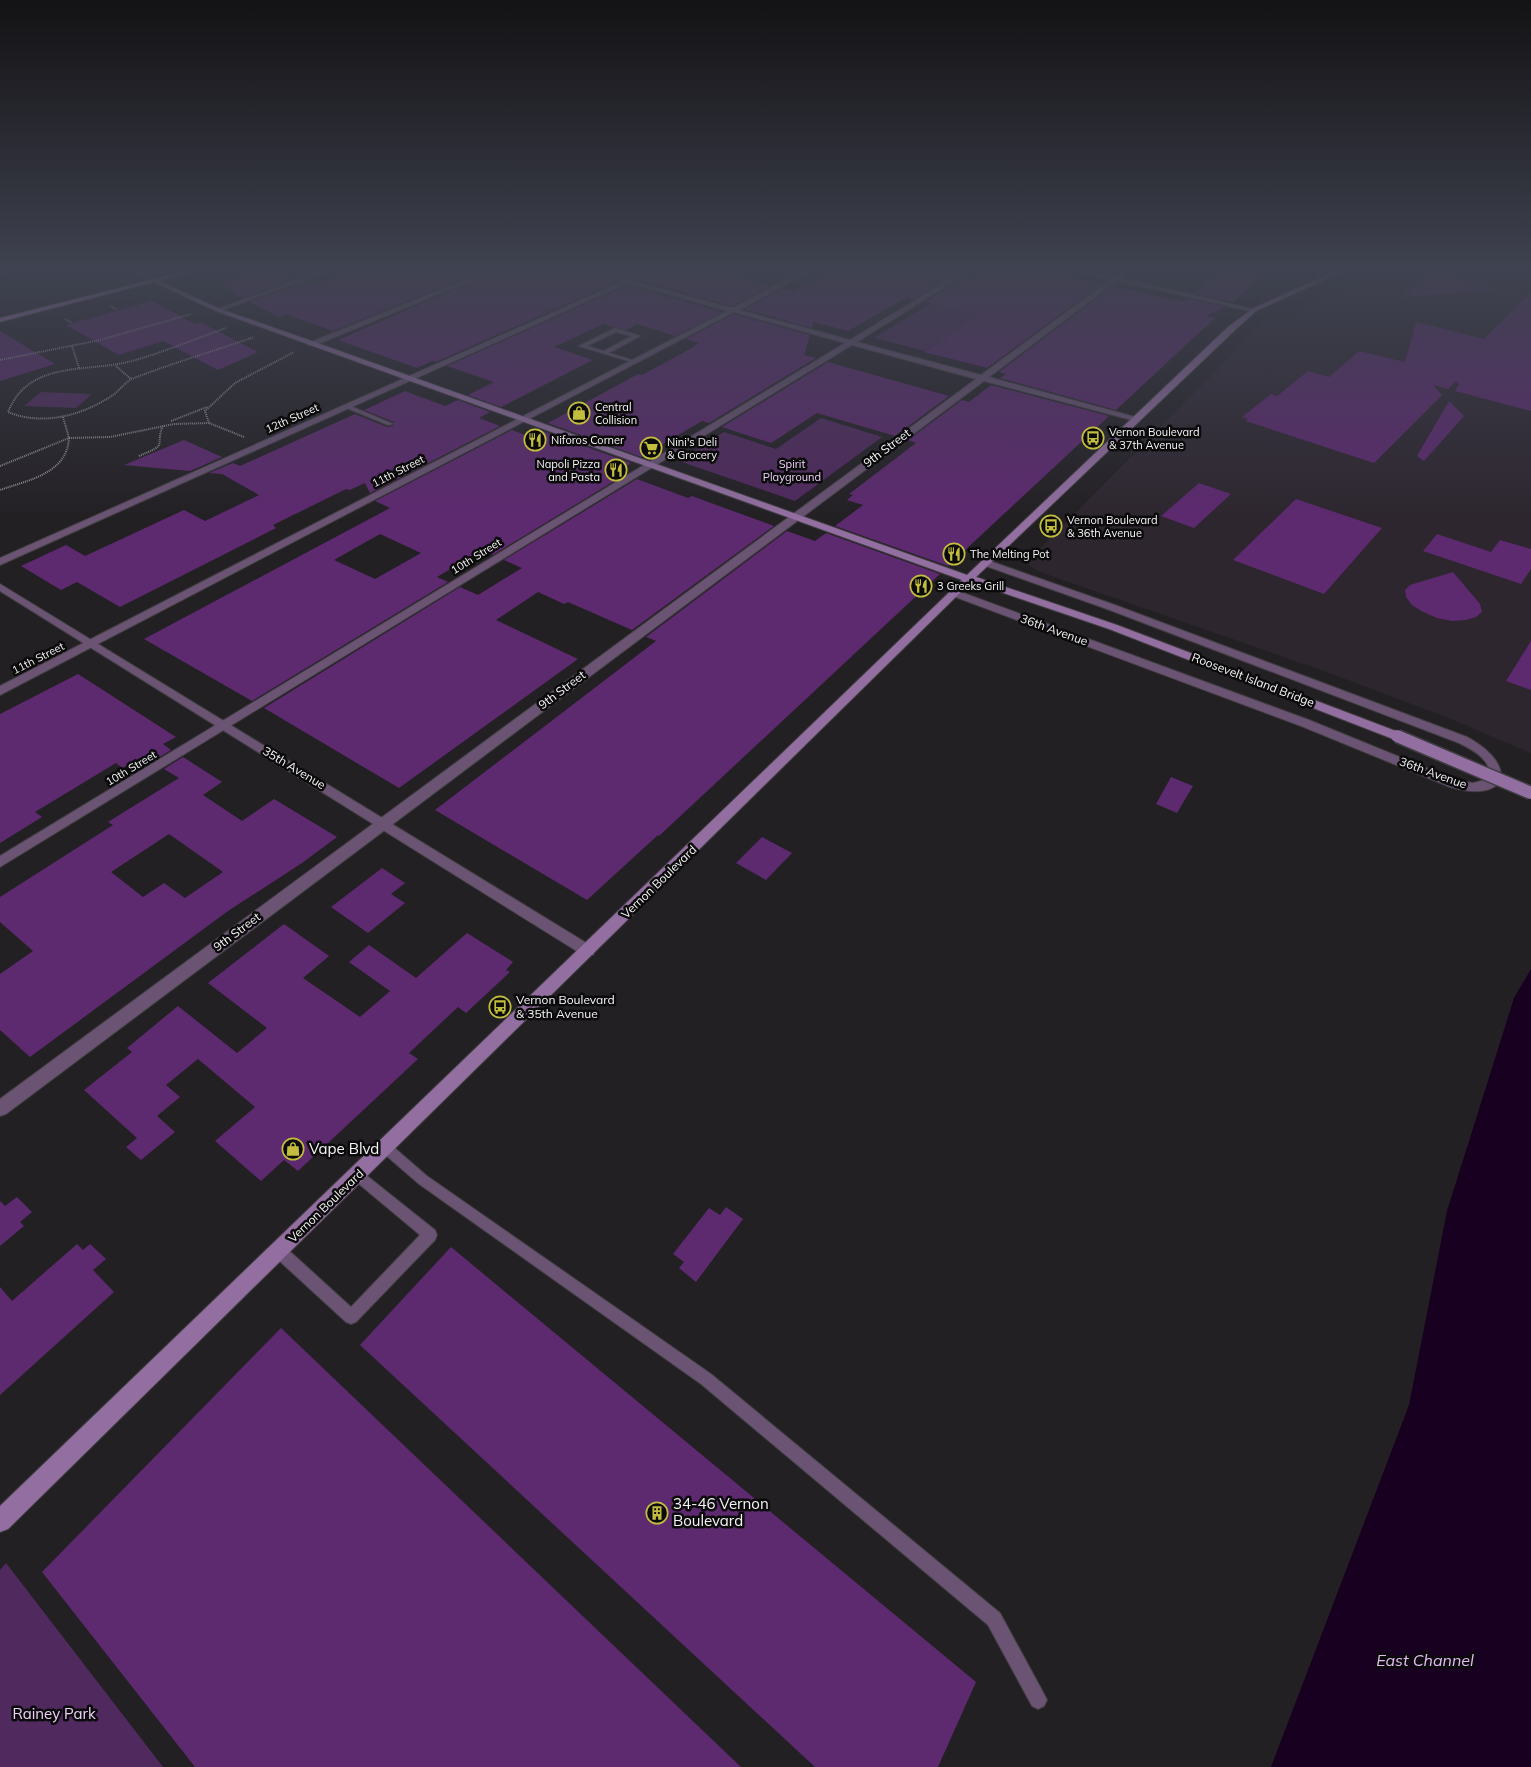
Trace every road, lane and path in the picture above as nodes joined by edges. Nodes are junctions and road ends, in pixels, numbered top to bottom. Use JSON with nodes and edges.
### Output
{"nodes":[{"id":1,"x":28,"y":354,"type":"edge"},
{"id":2,"x":75,"y":354,"type":"edge"},
{"id":3,"x":149,"y":354,"type":"edge"},
{"id":4,"x":204,"y":354,"type":"edge"},
{"id":5,"x":289,"y":354,"type":"edge"},
{"id":6,"x":339,"y":354,"type":"edge"},
{"id":7,"x":466,"y":354,"type":"edge"},
{"id":8,"x":609,"y":354,"type":"edge"},
{"id":9,"x":647,"y":354,"type":"edge"},
{"id":10,"x":830,"y":354,"type":"edge"},
{"id":11,"x":895,"y":354,"type":"edge"},
{"id":12,"x":1013,"y":354,"type":"edge"},
{"id":13,"x":1204,"y":354,"type":"edge"},
{"id":14,"x":0,"y":360,"type":"edge"},
{"id":15,"x":633,"y":362,"type":"junction"},
{"id":16,"x":116,"y":366,"type":"junction"},
{"id":17,"x":79,"y":368,"type":"junction"},
{"id":18,"x":981,"y":378,"type":"junction"},
{"id":19,"x":132,"y":379,"type":"junction"},
{"id":20,"x":409,"y":380,"type":"junction"},
{"id":21,"x":346,"y":406,"type":"junction"},
{"id":22,"x":208,"y":407,"type":"junction"},
{"id":23,"x":63,"y":417,"type":"junction"},
{"id":24,"x":522,"y":420,"type":"junction"},
{"id":25,"x":1136,"y":420,"type":"junction"},
{"id":26,"x":209,"y":423,"type":"junction"},
{"id":27,"x":390,"y":424,"type":"dead end"},
{"id":28,"x":163,"y":425,"type":"junction"},
{"id":29,"x":245,"y":437,"type":"dead end"},
{"id":30,"x":69,"y":438,"type":"junction"},
{"id":31,"x":139,"y":456,"type":"dead end"},
{"id":32,"x":649,"y":465,"type":"junction"},
{"id":33,"x":0,"y":466,"type":"edge"},
{"id":34,"x":0,"y":490,"type":"edge"},
{"id":35,"x":794,"y":518,"type":"junction"},
{"id":36,"x":0,"y":562,"type":"edge"},
{"id":37,"x":987,"y":563,"type":"junction"},
{"id":38,"x":971,"y":579,"type":"junction"},
{"id":39,"x":0,"y":587,"type":"edge"},
{"id":40,"x":954,"y":594,"type":"junction"},
{"id":41,"x":91,"y":643,"type":"junction"},
{"id":42,"x":0,"y":691,"type":"edge"},
{"id":43,"x":224,"y":725,"type":"junction"},
{"id":44,"x":1531,"y":794,"type":"edge"},
{"id":45,"x":384,"y":823,"type":"junction"},
{"id":46,"x":0,"y":862,"type":"edge"},
{"id":47,"x":588,"y":951,"type":"junction"},
{"id":48,"x":0,"y":1109,"type":"edge"},
{"id":49,"x":386,"y":1148,"type":"junction"},
{"id":50,"x":357,"y":1175,"type":"junction"},
{"id":51,"x":279,"y":1251,"type":"junction"},
{"id":52,"x":0,"y":1521,"type":"edge"},
{"id":53,"x":1038,"y":1700,"type":"dead end"}],
"edges":[{"from":1,"to":14,"type":"path"},
{"from":2,"to":17,"type":"path"},
{"from":3,"to":16,"type":"path"},
{"from":4,"to":19,"type":"path"},
{"from":5,"to":22,"type":"path"},
{"from":6,"to":20,"type":"main road"},
{"from":7,"to":20,"type":"street","name":"12th Street"},
{"from":8,"to":15,"type":"lane"},
{"from":9,"to":15,"type":"street","name":"11th Street"},
{"from":10,"to":32,"type":"street","name":"10th Street"},
{"from":11,"to":18,"type":"street"},
{"from":12,"to":18,"type":"street","name":"9th Street"},
{"from":13,"to":25,"type":"main road","name":"Vernon Boulevard"},
{"from":15,"to":24,"type":"street","name":"11th Street"},
{"from":16,"to":17,"type":"path"},
{"from":16,"to":19,"type":"path"},
{"from":17,"to":23,"type":"path"},
{"from":18,"to":25,"type":"street"},
{"from":18,"to":35,"type":"street","name":"9th Street"},
{"from":19,"to":23,"type":"path"},
{"from":20,"to":21,"type":"street","name":"12th Street"},
{"from":20,"to":24,"type":"main road"},
{"from":21,"to":27,"type":"lane"},
{"from":21,"to":36,"type":"street","name":"12th Street"},
{"from":22,"to":26,"type":"path"},
{"from":22,"to":28,"type":"path"},
{"from":23,"to":30,"type":"path"},
{"from":24,"to":32,"type":"main road"},
{"from":24,"to":41,"type":"street","name":"11th Street"},
{"from":25,"to":37,"type":"main road","name":"Vernon Boulevard"},
{"from":26,"to":28,"type":"path"},
{"from":26,"to":29,"type":"path"},
{"from":28,"to":30,"type":"path"},
{"from":28,"to":31,"type":"path"},
{"from":30,"to":33,"type":"path"},
{"from":30,"to":34,"type":"path"},
{"from":32,"to":35,"type":"main road"},
{"from":32,"to":43,"type":"street","name":"10th Street"},
{"from":35,"to":38,"type":"main road"},
{"from":35,"to":45,"type":"street","name":"9th Street"},
{"from":37,"to":38,"type":"main road","name":"Vernon Boulevard"},
{"from":37,"to":40,"type":"street","name":"36th Avenue"},
{"from":38,"to":40,"type":"main road","name":"Vernon Boulevard"},
{"from":38,"to":44,"type":"main road","name":"Roosevelt Island Bridge","bridge":true},
{"from":39,"to":41,"type":"street","name":"35th Avenue"},
{"from":40,"to":47,"type":"main road","name":"Vernon Boulevard"},
{"from":41,"to":42,"type":"street","name":"11th Street"},
{"from":41,"to":43,"type":"street","name":"35th Avenue"},
{"from":43,"to":45,"type":"street","name":"35th Avenue"},
{"from":43,"to":46,"type":"street","name":"10th Street"},
{"from":45,"to":47,"type":"street","name":"35th Avenue"},
{"from":45,"to":48,"type":"street","name":"9th Street"},
{"from":47,"to":49,"type":"main road","name":"Vernon Boulevard"},
{"from":49,"to":50,"type":"main road","name":"Vernon Boulevard"},
{"from":49,"to":53,"type":"lane"},
{"from":50,"to":51,"type":"main road","name":"Vernon Boulevard"},
{"from":50,"to":51,"type":"lane"},
{"from":51,"to":52,"type":"main road","name":"Vernon Boulevard"}]}
